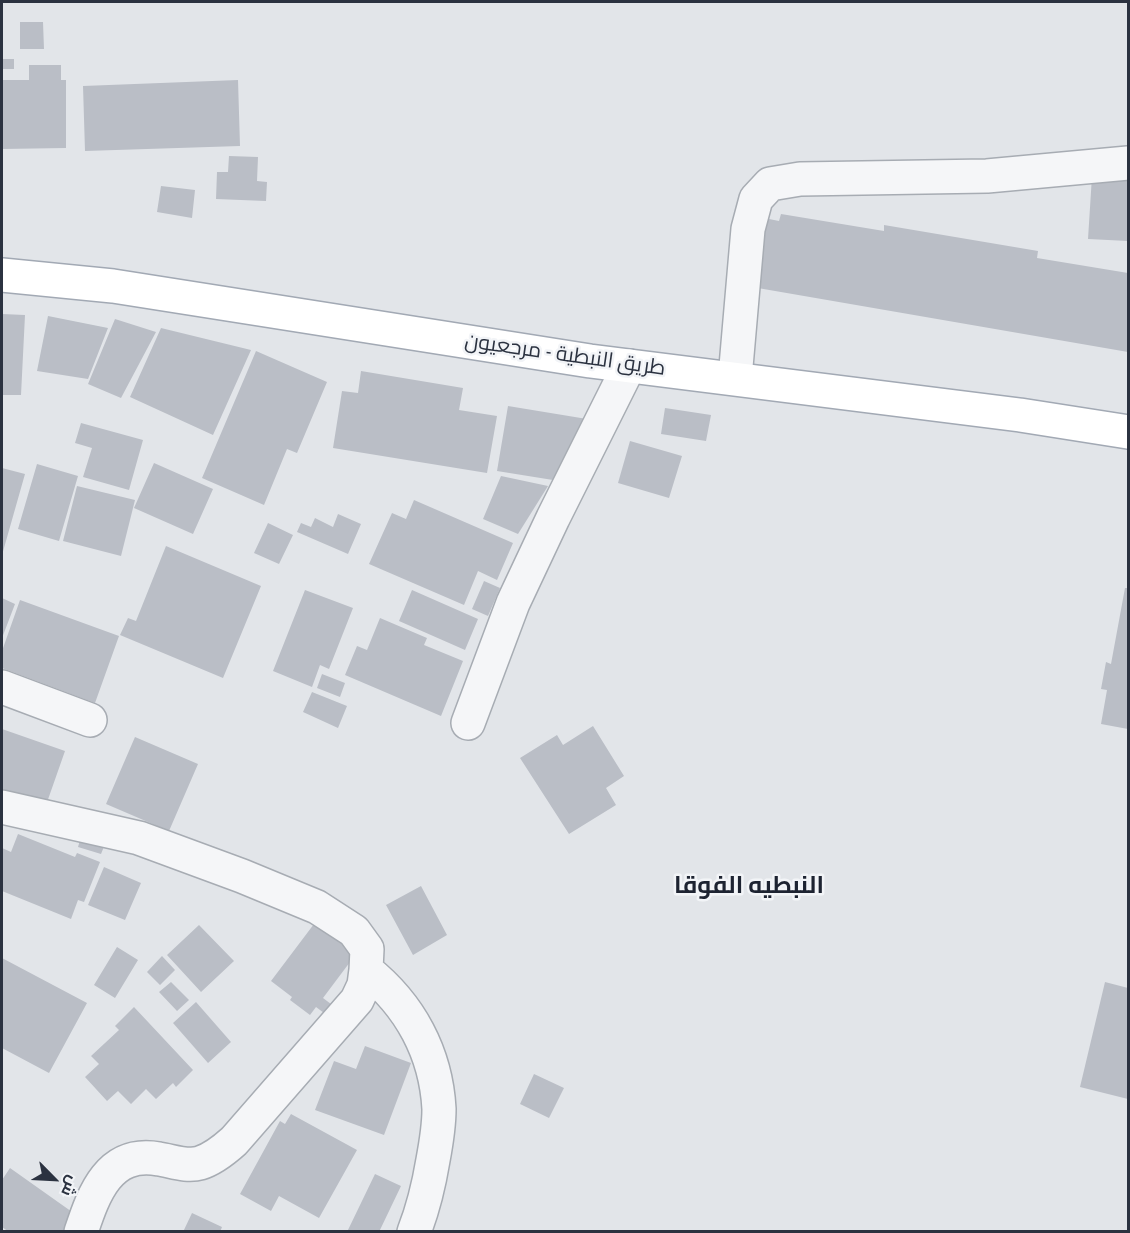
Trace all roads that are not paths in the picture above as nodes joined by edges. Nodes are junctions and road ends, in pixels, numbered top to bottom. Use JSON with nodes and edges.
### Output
{"nodes":[{"id":1,"x":1128,"y":164,"type":"edge"},
{"id":2,"x":2,"y":275,"type":"edge"},
{"id":3,"x":629,"y":366,"type":"junction"},
{"id":4,"x":735,"y":378,"type":"junction"},
{"id":5,"x":1128,"y":432,"type":"edge"},
{"id":6,"x":2,"y":687,"type":"edge"},
{"id":7,"x":90,"y":720,"type":"dead end"},
{"id":8,"x":468,"y":723,"type":"dead end"},
{"id":9,"x":2,"y":807,"type":"edge"},
{"id":10,"x":366,"y":970,"type":"junction"},
{"id":11,"x":81,"y":1232,"type":"edge"},
{"id":12,"x":414,"y":1232,"type":"edge"}],
"edges":[{"from":1,"to":4,"type":"street"},
{"from":2,"to":3,"type":"main road","name":"طريق النبطية - مرجعيون"},
{"from":3,"to":4,"type":"main road","name":"طريق النبطية - مرجعيون"},
{"from":3,"to":8,"type":"street"},
{"from":4,"to":5,"type":"main road","name":"طريق النبطية - مرجعيون"},
{"from":6,"to":7,"type":"street"},
{"from":9,"to":10,"type":"street"},
{"from":10,"to":11,"type":"street"},
{"from":10,"to":12,"type":"street"}]}
